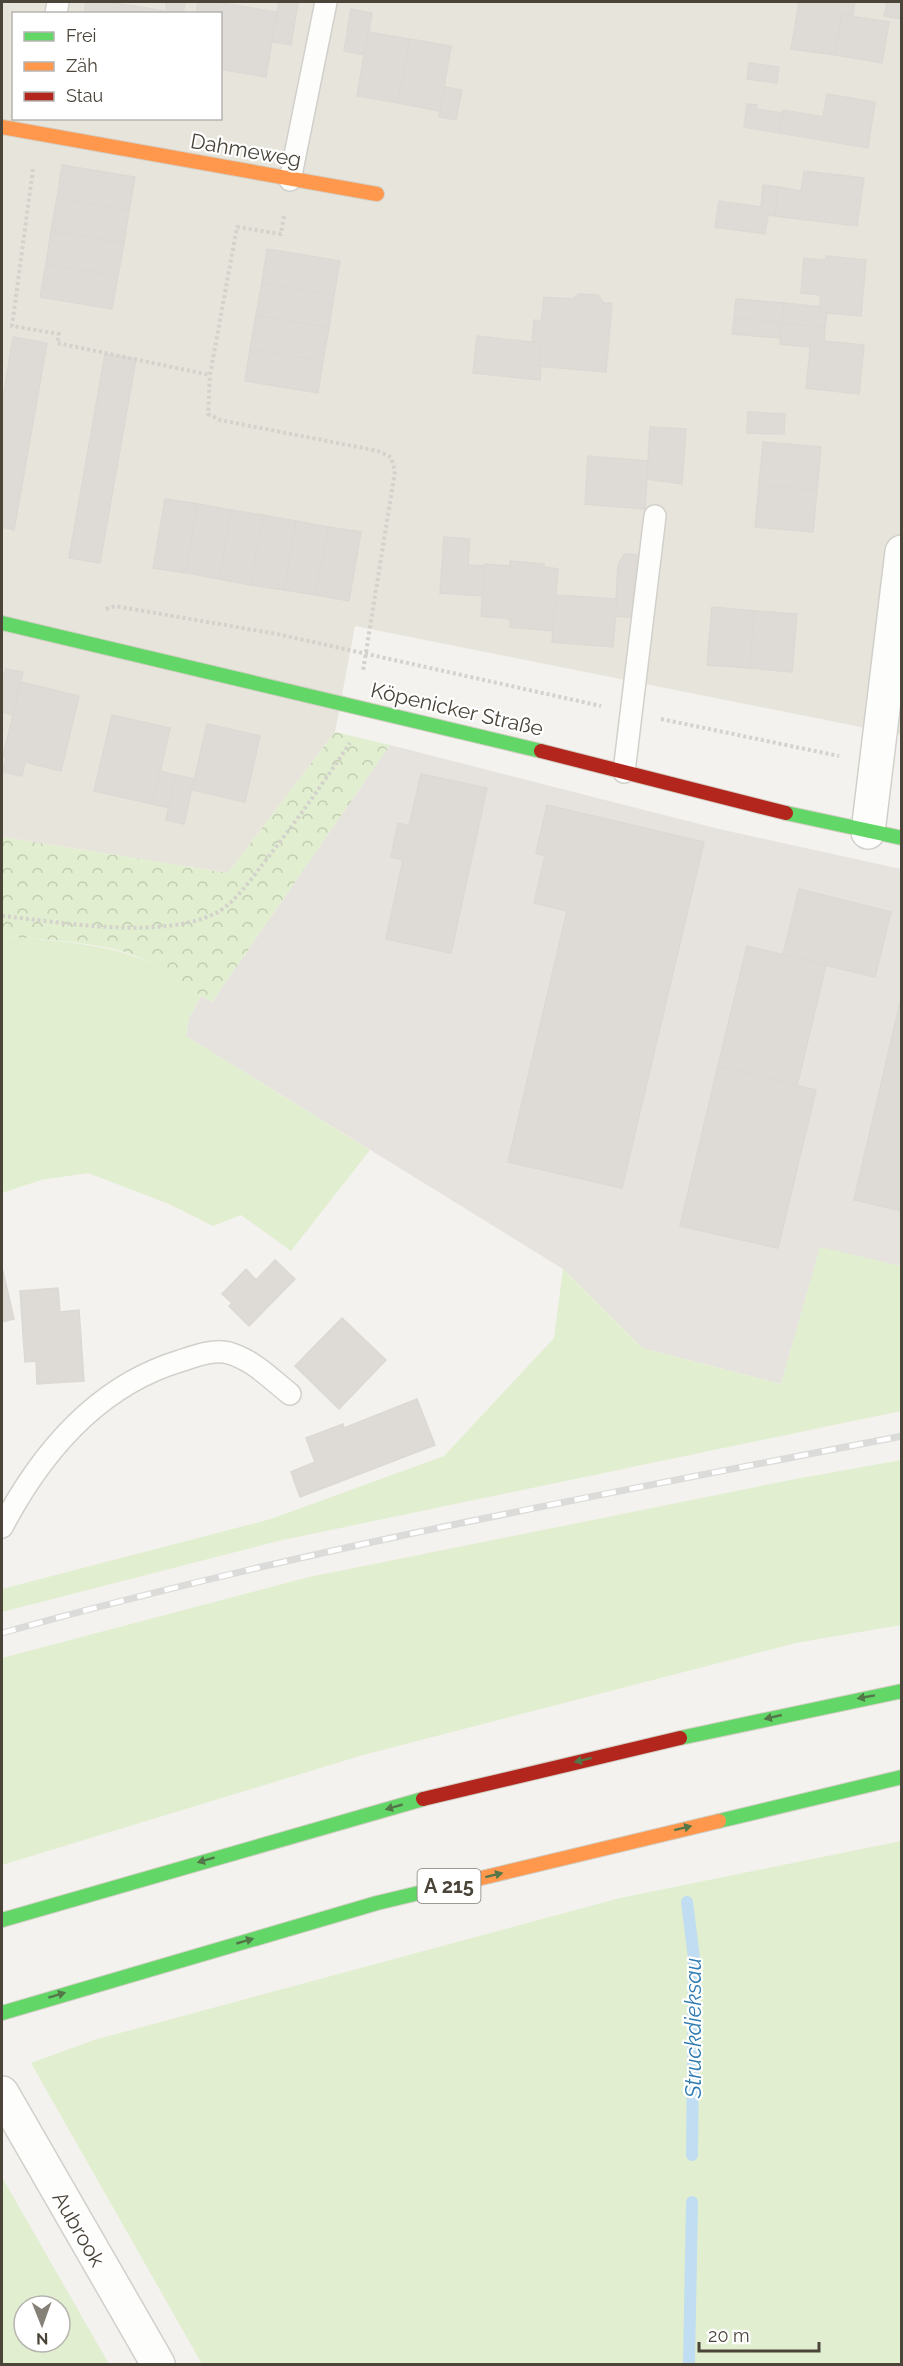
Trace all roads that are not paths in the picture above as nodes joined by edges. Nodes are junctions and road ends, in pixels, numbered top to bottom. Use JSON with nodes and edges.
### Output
{"nodes":[{"id":1,"x":326,"y":2,"type":"edge"},
{"id":2,"x":39,"y":126,"type":"edge"},
{"id":3,"x":2,"y":127,"type":"edge"},
{"id":4,"x":291,"y":180,"type":"junction"},
{"id":5,"x":377,"y":194,"type":"dead end"},
{"id":6,"x":655,"y":516,"type":"dead end"},
{"id":7,"x":902,"y":552,"type":"edge"},
{"id":8,"x":2,"y":623,"type":"edge"},
{"id":9,"x":624,"y":772,"type":"junction"},
{"id":10,"x":868,"y":832,"type":"junction"},
{"id":11,"x":902,"y":838,"type":"edge"},
{"id":12,"x":290,"y":1394,"type":"dead end"},
{"id":13,"x":2,"y":1527,"type":"edge"},
{"id":14,"x":902,"y":1691,"type":"edge"},
{"id":15,"x":902,"y":1777,"type":"edge"},
{"id":16,"x":2,"y":1920,"type":"edge"},
{"id":17,"x":2,"y":2013,"type":"edge"},
{"id":18,"x":2,"y":2093,"type":"edge"},
{"id":19,"x":158,"y":2364,"type":"edge"}],
"edges":[{"from":1,"to":4,"type":"lane"},
{"from":2,"to":3,"type":"main road","name":"Dahmeweg"},
{"from":2,"to":4,"type":"main road","name":"Dahmeweg"},
{"from":4,"to":5,"type":"main road","name":"Dahmeweg"},
{"from":6,"to":9,"type":"lane"},
{"from":7,"to":10,"type":"street"},
{"from":8,"to":9,"type":"main road","name":"Köpenicker Straße"},
{"from":9,"to":10,"type":"main road","name":"Köpenicker Straße"},
{"from":10,"to":11,"type":"main road","name":"Köpenicker Straße"},
{"from":12,"to":13,"type":"lane"},
{"from":14,"to":16,"type":"main road","one_way":true},
{"from":17,"to":15,"type":"main road","number":"A 215","one_way":true},
{"from":18,"to":19,"type":"street","name":"Aubrook"}]}
